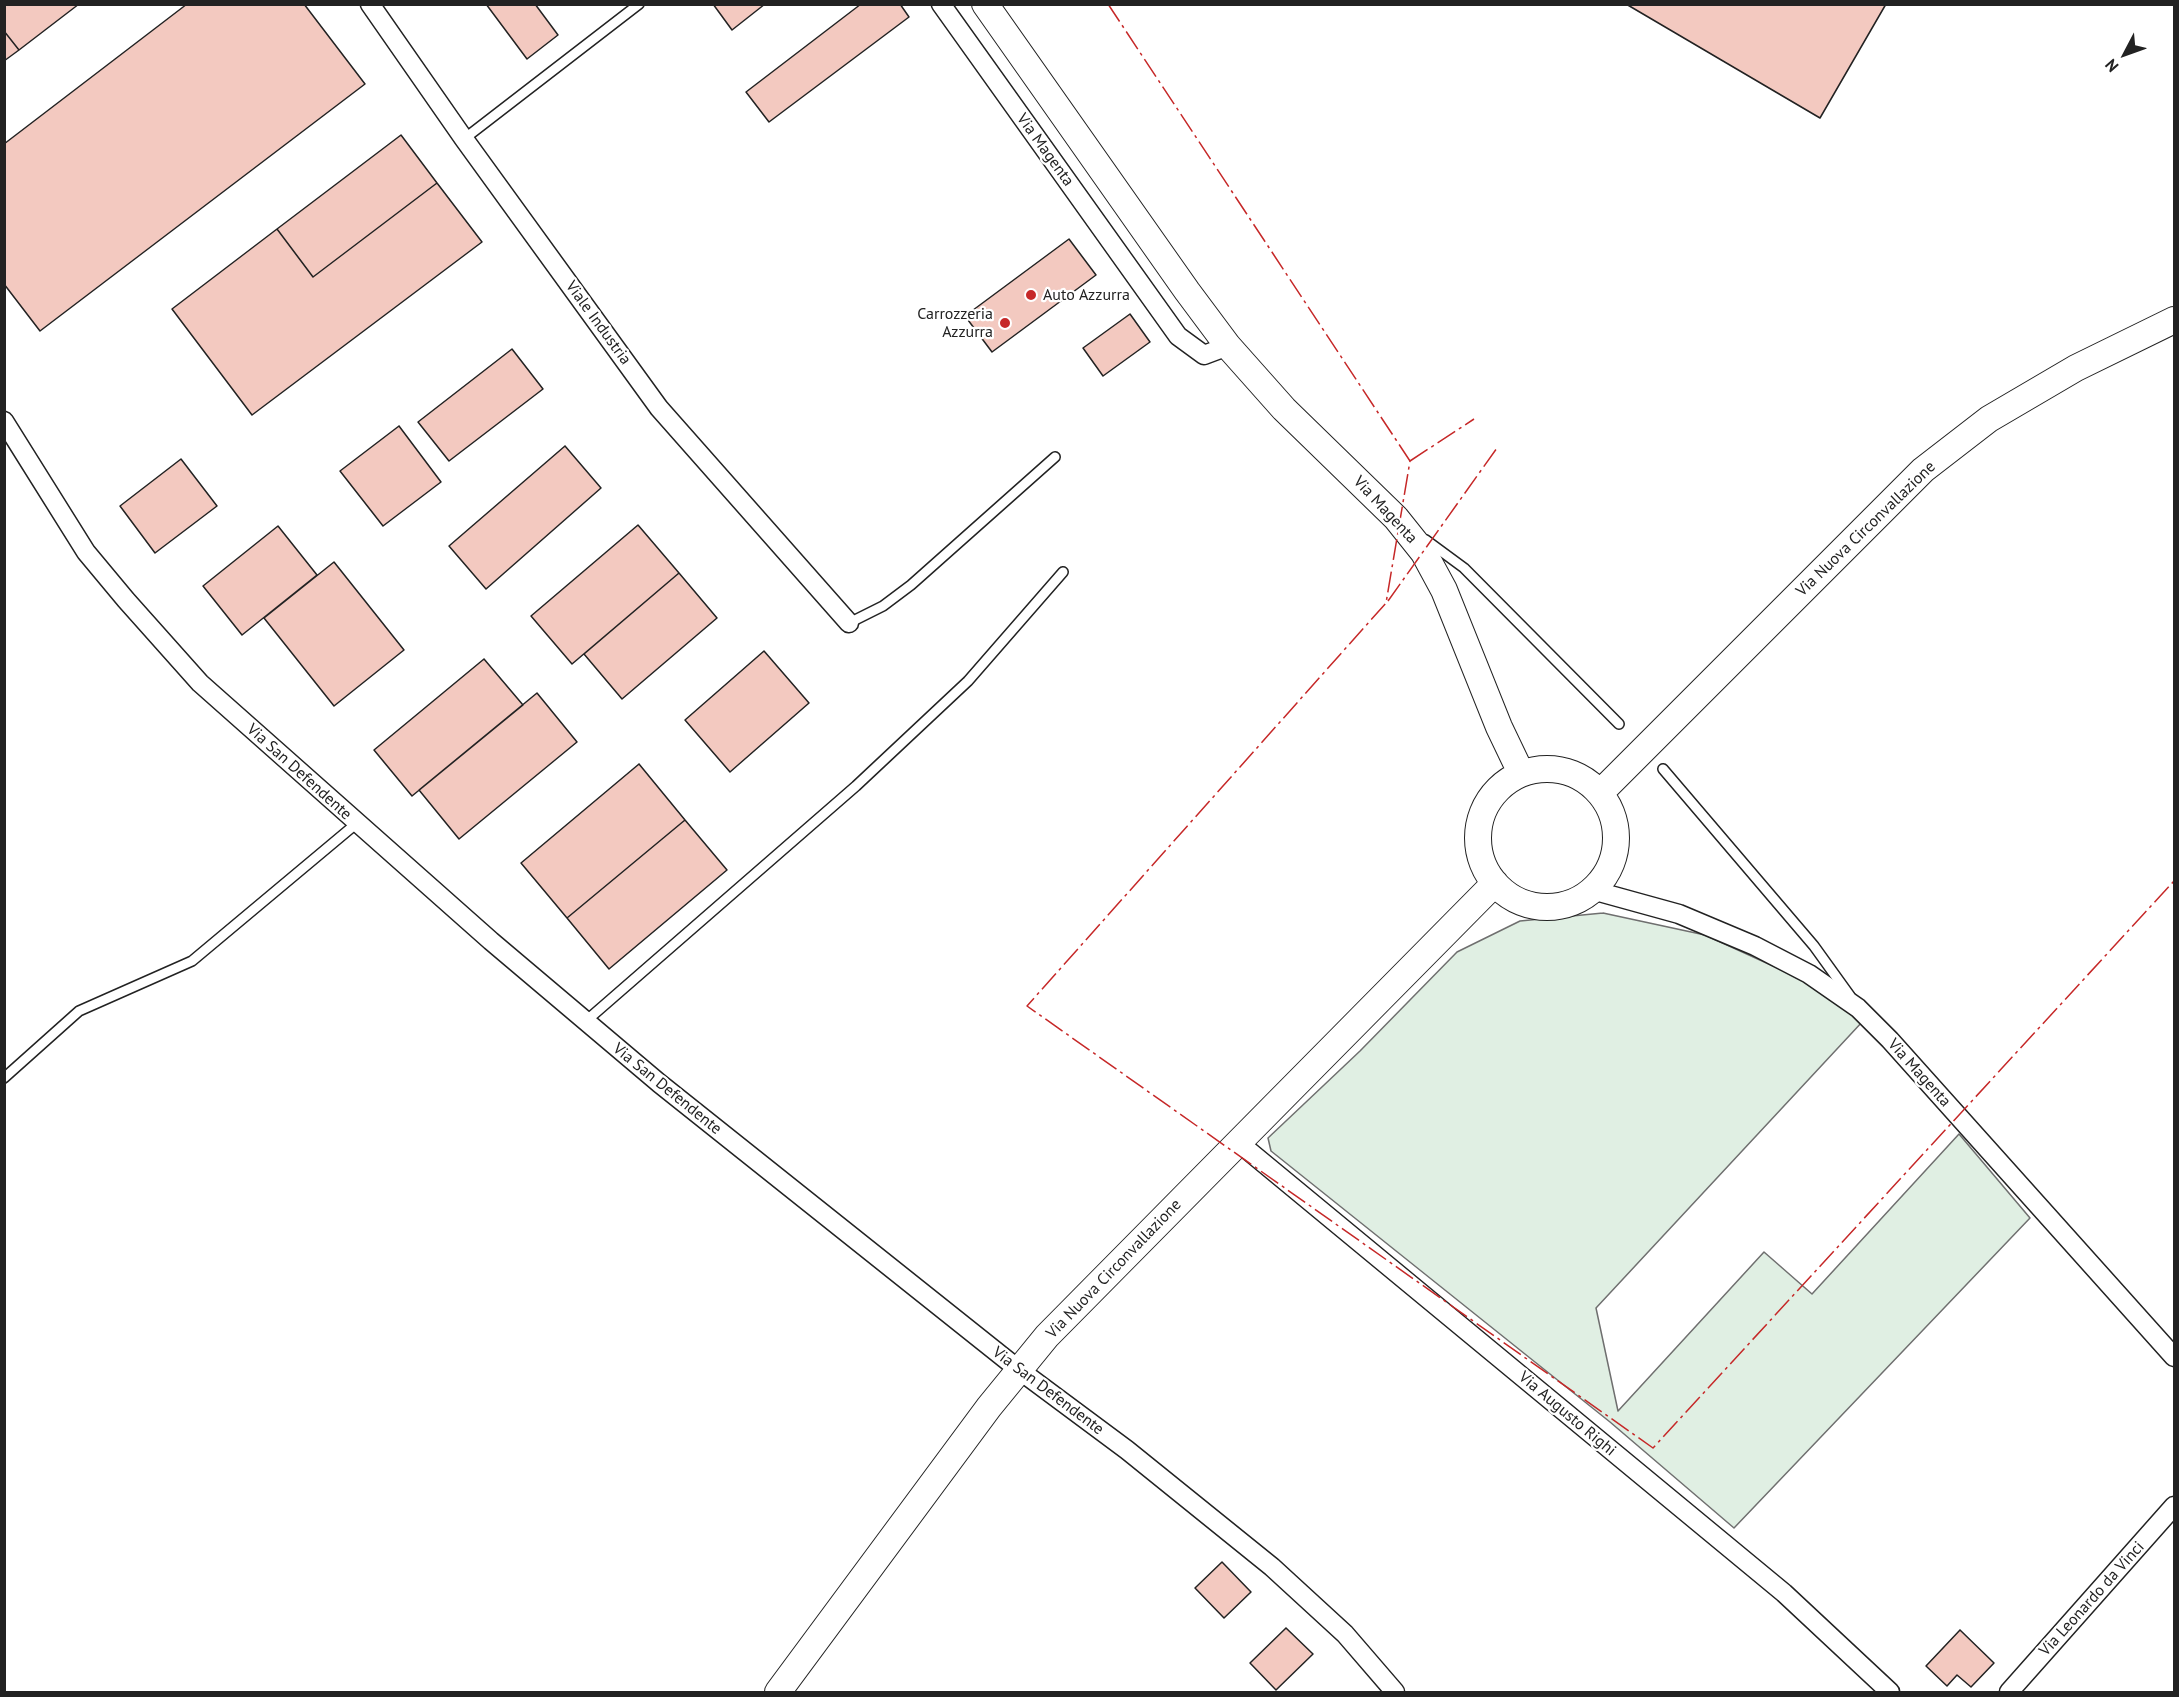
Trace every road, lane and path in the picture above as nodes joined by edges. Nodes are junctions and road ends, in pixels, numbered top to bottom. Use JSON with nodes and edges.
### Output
{"nodes":[{"id":1,"x":370,"y":4,"type":"edge"},
{"id":2,"x":639,"y":4,"type":"edge"},
{"id":3,"x":941,"y":4,"type":"edge"},
{"id":4,"x":985,"y":4,"type":"edge"},
{"id":5,"x":464,"y":139,"type":"junction"},
{"id":6,"x":2175,"y":320,"type":"edge"},
{"id":7,"x":1228,"y":346,"type":"junction"},
{"id":8,"x":4,"y":421,"type":"edge"},
{"id":9,"x":1055,"y":457,"type":"dead end"},
{"id":10,"x":1396,"y":518,"type":"junction"},
{"id":11,"x":1063,"y":572,"type":"dead end"},
{"id":12,"x":849,"y":623,"type":"joint"},
{"id":13,"x":1620,"y":724,"type":"dead end"},
{"id":14,"x":1663,"y":769,"type":"dead end"},
{"id":15,"x":1521,"y":773,"type":"junction"},
{"id":16,"x":1600,"y":793,"type":"junction"},
{"id":17,"x":357,"y":823,"type":"junction"},
{"id":18,"x":1495,"y":883,"type":"junction"},
{"id":19,"x":1593,"y":890,"type":"junction"},
{"id":20,"x":1858,"y":1008,"type":"junction"},
{"id":21,"x":586,"y":1022,"type":"junction"},
{"id":22,"x":4,"y":1078,"type":"edge"},
{"id":23,"x":1238,"y":1142,"type":"junction"},
{"id":24,"x":2175,"y":1357,"type":"edge"},
{"id":25,"x":1018,"y":1369,"type":"junction"},
{"id":26,"x":2175,"y":1506,"type":"edge"},
{"id":27,"x":778,"y":1692,"type":"edge"},
{"id":28,"x":1395,"y":1692,"type":"edge"},
{"id":29,"x":1890,"y":1692,"type":"edge"},
{"id":30,"x":2009,"y":1692,"type":"edge"}],
"edges":[{"from":1,"to":5,"type":"street","name":"Viale Industria"},
{"from":2,"to":5,"type":"lane"},
{"from":3,"to":7,"type":"street","name":"Via Magenta"},
{"from":4,"to":7,"type":"street","name":"Via Magenta"},
{"from":5,"to":12,"type":"street","name":"Viale Industria"},
{"from":6,"to":16,"type":"street","name":"Via Nuova Circonvallazione"},
{"from":7,"to":10,"type":"street","name":"Via Magenta"},
{"from":8,"to":17,"type":"street","name":"Via San Defendente"},
{"from":9,"to":12,"type":"lane"},
{"from":10,"to":13,"type":"lane"},
{"from":10,"to":15,"type":"street","name":"Via Magenta"},
{"from":11,"to":21,"type":"lane"},
{"from":14,"to":20,"type":"lane"},
{"from":15,"to":16,"type":"street"},
{"from":15,"to":18,"type":"street"},
{"from":16,"to":19,"type":"street"},
{"from":17,"to":21,"type":"street","name":"Via San Defendente"},
{"from":17,"to":22,"type":"lane"},
{"from":18,"to":19,"type":"street"},
{"from":18,"to":23,"type":"street","name":"Via Nuova Circonvallazione"},
{"from":19,"to":20,"type":"street","name":"Via Magenta"},
{"from":20,"to":24,"type":"street","name":"Via Magenta"},
{"from":21,"to":25,"type":"street","name":"Via San Defendente"},
{"from":23,"to":25,"type":"street","name":"Via Nuova Circonvallazione"},
{"from":23,"to":29,"type":"street","name":"Via Augusto Righi"},
{"from":25,"to":27,"type":"street","name":"Via Nuova Circonvallazione"},
{"from":25,"to":28,"type":"street","name":"Via San Defendente"},
{"from":26,"to":30,"type":"street","name":"Via Leonardo da Vinci"}]}
